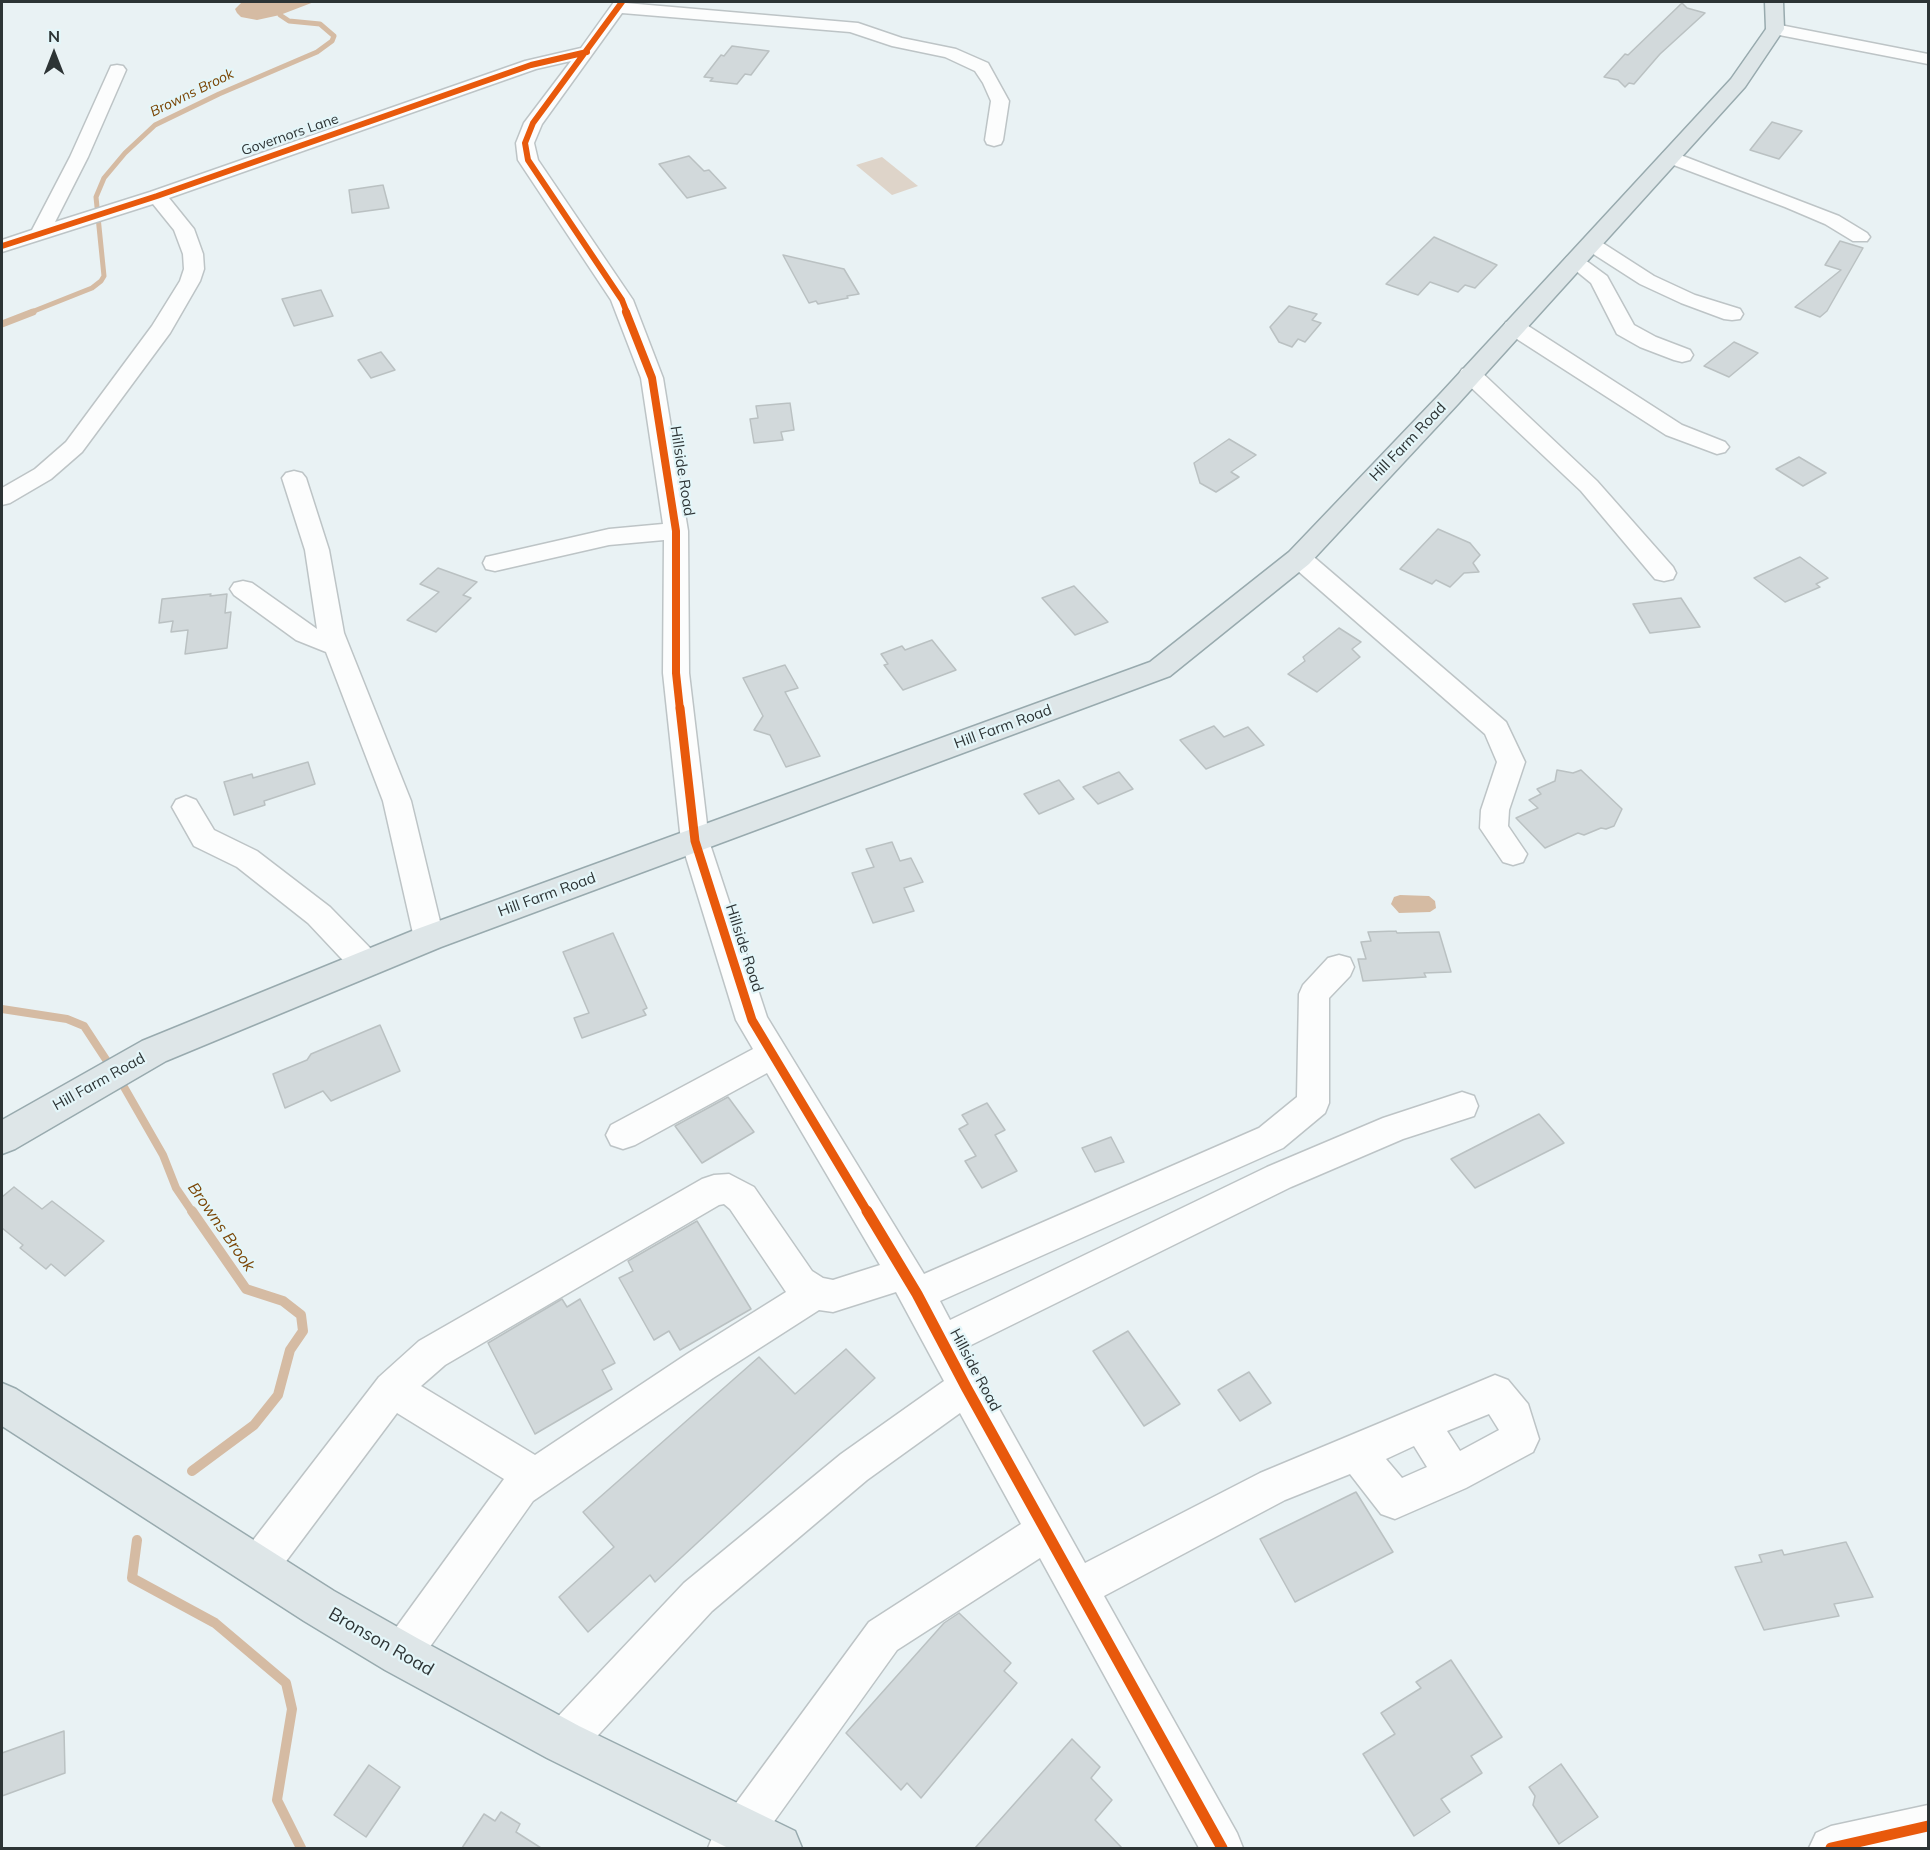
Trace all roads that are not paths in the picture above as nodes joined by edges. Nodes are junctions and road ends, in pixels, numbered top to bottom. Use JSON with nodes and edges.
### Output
{"nodes":[{"id":1,"x":620,"y":5,"type":"edge"},
{"id":2,"x":1774,"y":15,"type":"edge"},
{"id":3,"x":587,"y":52,"type":"junction"},
{"id":4,"x":1929,"y":59,"type":"edge"},
{"id":5,"x":117,"y":70,"type":"dead end"},
{"id":6,"x":994,"y":140,"type":"dead end"},
{"id":7,"x":1670,"y":157,"type":"junction"},
{"id":8,"x":157,"y":196,"type":"junction"},
{"id":9,"x":40,"y":233,"type":"junction"},
{"id":10,"x":1860,"y":237,"type":"dead end"},
{"id":11,"x":2,"y":246,"type":"edge"},
{"id":12,"x":1582,"y":253,"type":"junction"},
{"id":13,"x":1732,"y":314,"type":"dead end"},
{"id":14,"x":1514,"y":327,"type":"junction"},
{"id":15,"x":1682,"y":355,"type":"dead end"},
{"id":16,"x":1470,"y":374,"type":"junction"},
{"id":17,"x":1717,"y":447,"type":"dead end"},
{"id":18,"x":294,"y":478,"type":"dead end"},
{"id":19,"x":2,"y":498,"type":"edge"},
{"id":20,"x":676,"y":531,"type":"junction"},
{"id":21,"x":1299,"y":558,"type":"junction"},
{"id":22,"x":495,"y":563,"type":"dead end"},
{"id":23,"x":1664,"y":573,"type":"dead end"},
{"id":24,"x":243,"y":589,"type":"dead end"},
{"id":25,"x":337,"y":647,"type":"junction"},
{"id":26,"x":186,"y":807,"type":"dead end"},
{"id":27,"x":695,"y":841,"type":"junction"},
{"id":28,"x":1513,"y":854,"type":"dead end"},
{"id":29,"x":429,"y":938,"type":"junction"},
{"id":30,"x":366,"y":964,"type":"junction"},
{"id":31,"x":1339,"y":967,"type":"dead end"},
{"id":32,"x":772,"y":1054,"type":"junction"},
{"id":33,"x":1462,"y":1106,"type":"dead end"},
{"id":34,"x":623,"y":1135,"type":"dead end"},
{"id":35,"x":2,"y":1138,"type":"edge"},
{"id":36,"x":911,"y":1283,"type":"junction"},
{"id":37,"x":815,"y":1293,"type":"junction"},
{"id":38,"x":943,"y":1341,"type":"junction"},
{"id":39,"x":966,"y":1387,"type":"junction"},
{"id":40,"x":392,"y":1389,"type":"junction"},
{"id":41,"x":2,"y":1403,"type":"edge"},
{"id":42,"x":1421,"y":1424,"type":"junction"},
{"id":43,"x":1357,"y":1453,"type":"junction"},
{"id":44,"x":1453,"y":1475,"type":"junction"},
{"id":45,"x":536,"y":1477,"type":"junction"},
{"id":46,"x":1046,"y":1531,"type":"junction"},
{"id":47,"x":258,"y":1566,"type":"junction"},
{"id":48,"x":1078,"y":1588,"type":"junction"},
{"id":49,"x":401,"y":1654,"type":"junction"},
{"id":50,"x":563,"y":1742,"type":"junction"},
{"id":51,"x":1929,"y":1827,"type":"edge"},
{"id":52,"x":749,"y":1842,"type":"edge"},
{"id":53,"x":1222,"y":1848,"type":"edge"},
{"id":54,"x":1831,"y":1848,"type":"edge"}],
"edges":[{"from":1,"to":3,"type":"street","name":"Hillside Road"},
{"from":1,"to":6,"type":"street"},
{"from":2,"to":4,"type":"street"},
{"from":2,"to":7,"type":"main road","name":"Hill Farm Road"},
{"from":3,"to":8,"type":"street","name":"Governors Lane"},
{"from":3,"to":20,"type":"street","name":"Hillside Road"},
{"from":5,"to":9,"type":"street"},
{"from":7,"to":10,"type":"street"},
{"from":7,"to":12,"type":"main road","name":"Hill Farm Road"},
{"from":8,"to":9,"type":"street","name":"Governors Lane"},
{"from":8,"to":19,"type":"street"},
{"from":9,"to":11,"type":"street","name":"Governors Lane"},
{"from":12,"to":13,"type":"street"},
{"from":12,"to":14,"type":"main road","name":"Hill Farm Road"},
{"from":12,"to":15,"type":"street"},
{"from":14,"to":16,"type":"main road","name":"Hill Farm Road"},
{"from":14,"to":17,"type":"street"},
{"from":16,"to":21,"type":"main road","name":"Hill Farm Road"},
{"from":16,"to":23,"type":"street"},
{"from":18,"to":25,"type":"street"},
{"from":20,"to":22,"type":"street"},
{"from":20,"to":27,"type":"street","name":"Hillside Road"},
{"from":21,"to":27,"type":"main road","name":"Hill Farm Road"},
{"from":21,"to":28,"type":"street"},
{"from":24,"to":25,"type":"street"},
{"from":25,"to":29,"type":"street"},
{"from":26,"to":30,"type":"street"},
{"from":27,"to":29,"type":"main road","name":"Hill Farm Road"},
{"from":27,"to":32,"type":"street","name":"Hillside Road"},
{"from":29,"to":30,"type":"main road","name":"Hill Farm Road"},
{"from":30,"to":35,"type":"main road","name":"Hill Farm Road"},
{"from":31,"to":36,"type":"street"},
{"from":32,"to":34,"type":"street"},
{"from":32,"to":36,"type":"street","name":"Hillside Road"},
{"from":33,"to":38,"type":"street"},
{"from":36,"to":37,"type":"street"},
{"from":36,"to":38,"type":"street","name":"Hillside Road"},
{"from":37,"to":40,"type":"street"},
{"from":37,"to":45,"type":"street"},
{"from":38,"to":39,"type":"street","name":"Hillside Road"},
{"from":39,"to":46,"type":"street","name":"Hillside Road"},
{"from":39,"to":50,"type":"street"},
{"from":40,"to":45,"type":"street"},
{"from":40,"to":47,"type":"street"},
{"from":41,"to":47,"type":"main road","name":"Bronson Road"},
{"from":42,"to":43,"type":"street"},
{"from":42,"to":44,"type":"street"},
{"from":42,"to":44,"type":"street"},
{"from":43,"to":44,"type":"street"},
{"from":43,"to":48,"type":"street"},
{"from":45,"to":49,"type":"street"},
{"from":46,"to":48,"type":"street","name":"Hillside Road"},
{"from":46,"to":52,"type":"street"},
{"from":47,"to":49,"type":"main road","name":"Bronson Road"},
{"from":48,"to":53,"type":"street","name":"Hillside Road"},
{"from":49,"to":50,"type":"main road","name":"Bronson Road"},
{"from":50,"to":52,"type":"main road","name":"Bronson Road"},
{"from":51,"to":54,"type":"street"}]}
